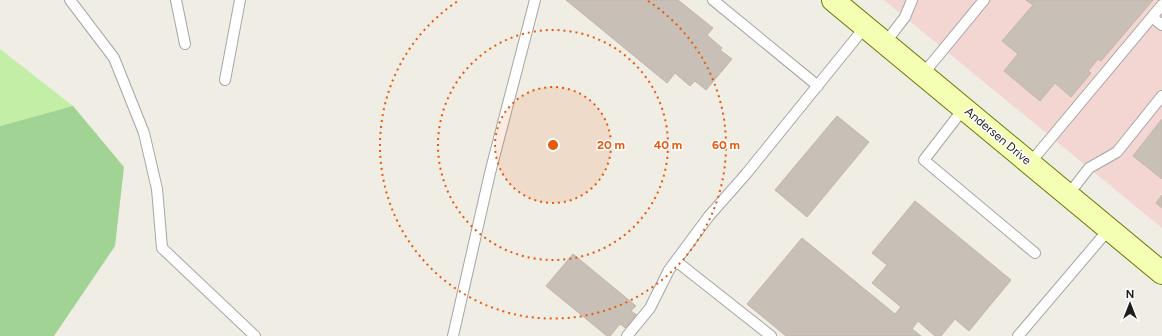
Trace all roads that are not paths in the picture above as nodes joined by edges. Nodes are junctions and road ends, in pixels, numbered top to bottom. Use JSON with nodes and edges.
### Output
{"nodes":[{"id":1,"x":70,"y":0,"type":"edge"},
{"id":2,"x":176,"y":0,"type":"edge"},
{"id":3,"x":184,"y":0,"type":"edge"},
{"id":4,"x":240,"y":0,"type":"edge"},
{"id":5,"x":535,"y":0,"type":"edge"},
{"id":6,"x":713,"y":0,"type":"edge"},
{"id":7,"x":833,"y":0,"type":"edge"},
{"id":8,"x":912,"y":0,"type":"edge"},
{"id":9,"x":984,"y":0,"type":"edge"},
{"id":10,"x":1162,"y":5,"type":"edge"},
{"id":11,"x":1152,"y":17,"type":"junction"},
{"id":12,"x":180,"y":18,"type":"junction"},
{"id":13,"x":1162,"y":25,"type":"edge"},
{"id":14,"x":865,"y":27,"type":"junction"},
{"id":15,"x":886,"y":43,"type":"junction"},
{"id":16,"x":185,"y":44,"type":"dead end"},
{"id":17,"x":923,"y":74,"type":"junction"},
{"id":18,"x":225,"y":80,"type":"dead end"},
{"id":19,"x":818,"y":86,"type":"junction"},
{"id":20,"x":1162,"y":96,"type":"edge"},
{"id":21,"x":964,"y":108,"type":"junction"},
{"id":22,"x":1030,"y":163,"type":"junction"},
{"id":23,"x":1068,"y":195,"type":"junction"},
{"id":24,"x":1109,"y":229,"type":"junction"},
{"id":25,"x":1035,"y":252,"type":"dead end"},
{"id":26,"x":676,"y":260,"type":"junction"},
{"id":27,"x":1162,"y":273,"type":"edge"},
{"id":28,"x":256,"y":336,"type":"edge"},
{"id":29,"x":453,"y":336,"type":"edge"},
{"id":30,"x":627,"y":336,"type":"edge"},
{"id":31,"x":771,"y":336,"type":"edge"},
{"id":32,"x":1018,"y":336,"type":"edge"}],
"edges":[{"from":1,"to":28,"type":"lane"},
{"from":2,"to":12,"type":"lane"},
{"from":3,"to":12,"type":"lane"},
{"from":4,"to":18,"type":"lane"},
{"from":5,"to":29,"type":"lane"},
{"from":6,"to":19,"type":"lane"},
{"from":7,"to":14,"type":"main road","name":"Andersen Drive"},
{"from":8,"to":15,"type":"lane"},
{"from":9,"to":17,"type":"lane"},
{"from":10,"to":11,"type":"lane"},
{"from":11,"to":13,"type":"lane"},
{"from":11,"to":22,"type":"lane"},
{"from":12,"to":16,"type":"lane"},
{"from":14,"to":15,"type":"main road","name":"Andersen Drive"},
{"from":14,"to":19,"type":"lane"},
{"from":15,"to":17,"type":"main road","name":"Andersen Drive"},
{"from":17,"to":21,"type":"main road","name":"Andersen Drive"},
{"from":19,"to":26,"type":"lane"},
{"from":20,"to":23,"type":"lane"},
{"from":21,"to":22,"type":"main road","name":"Andersen Drive"},
{"from":21,"to":25,"type":"lane"},
{"from":22,"to":23,"type":"main road","name":"Andersen Drive"},
{"from":23,"to":24,"type":"main road","name":"Andersen Drive"},
{"from":24,"to":27,"type":"main road","name":"Andersen Drive"},
{"from":24,"to":32,"type":"lane"},
{"from":26,"to":30,"type":"lane"},
{"from":26,"to":31,"type":"lane"}]}
